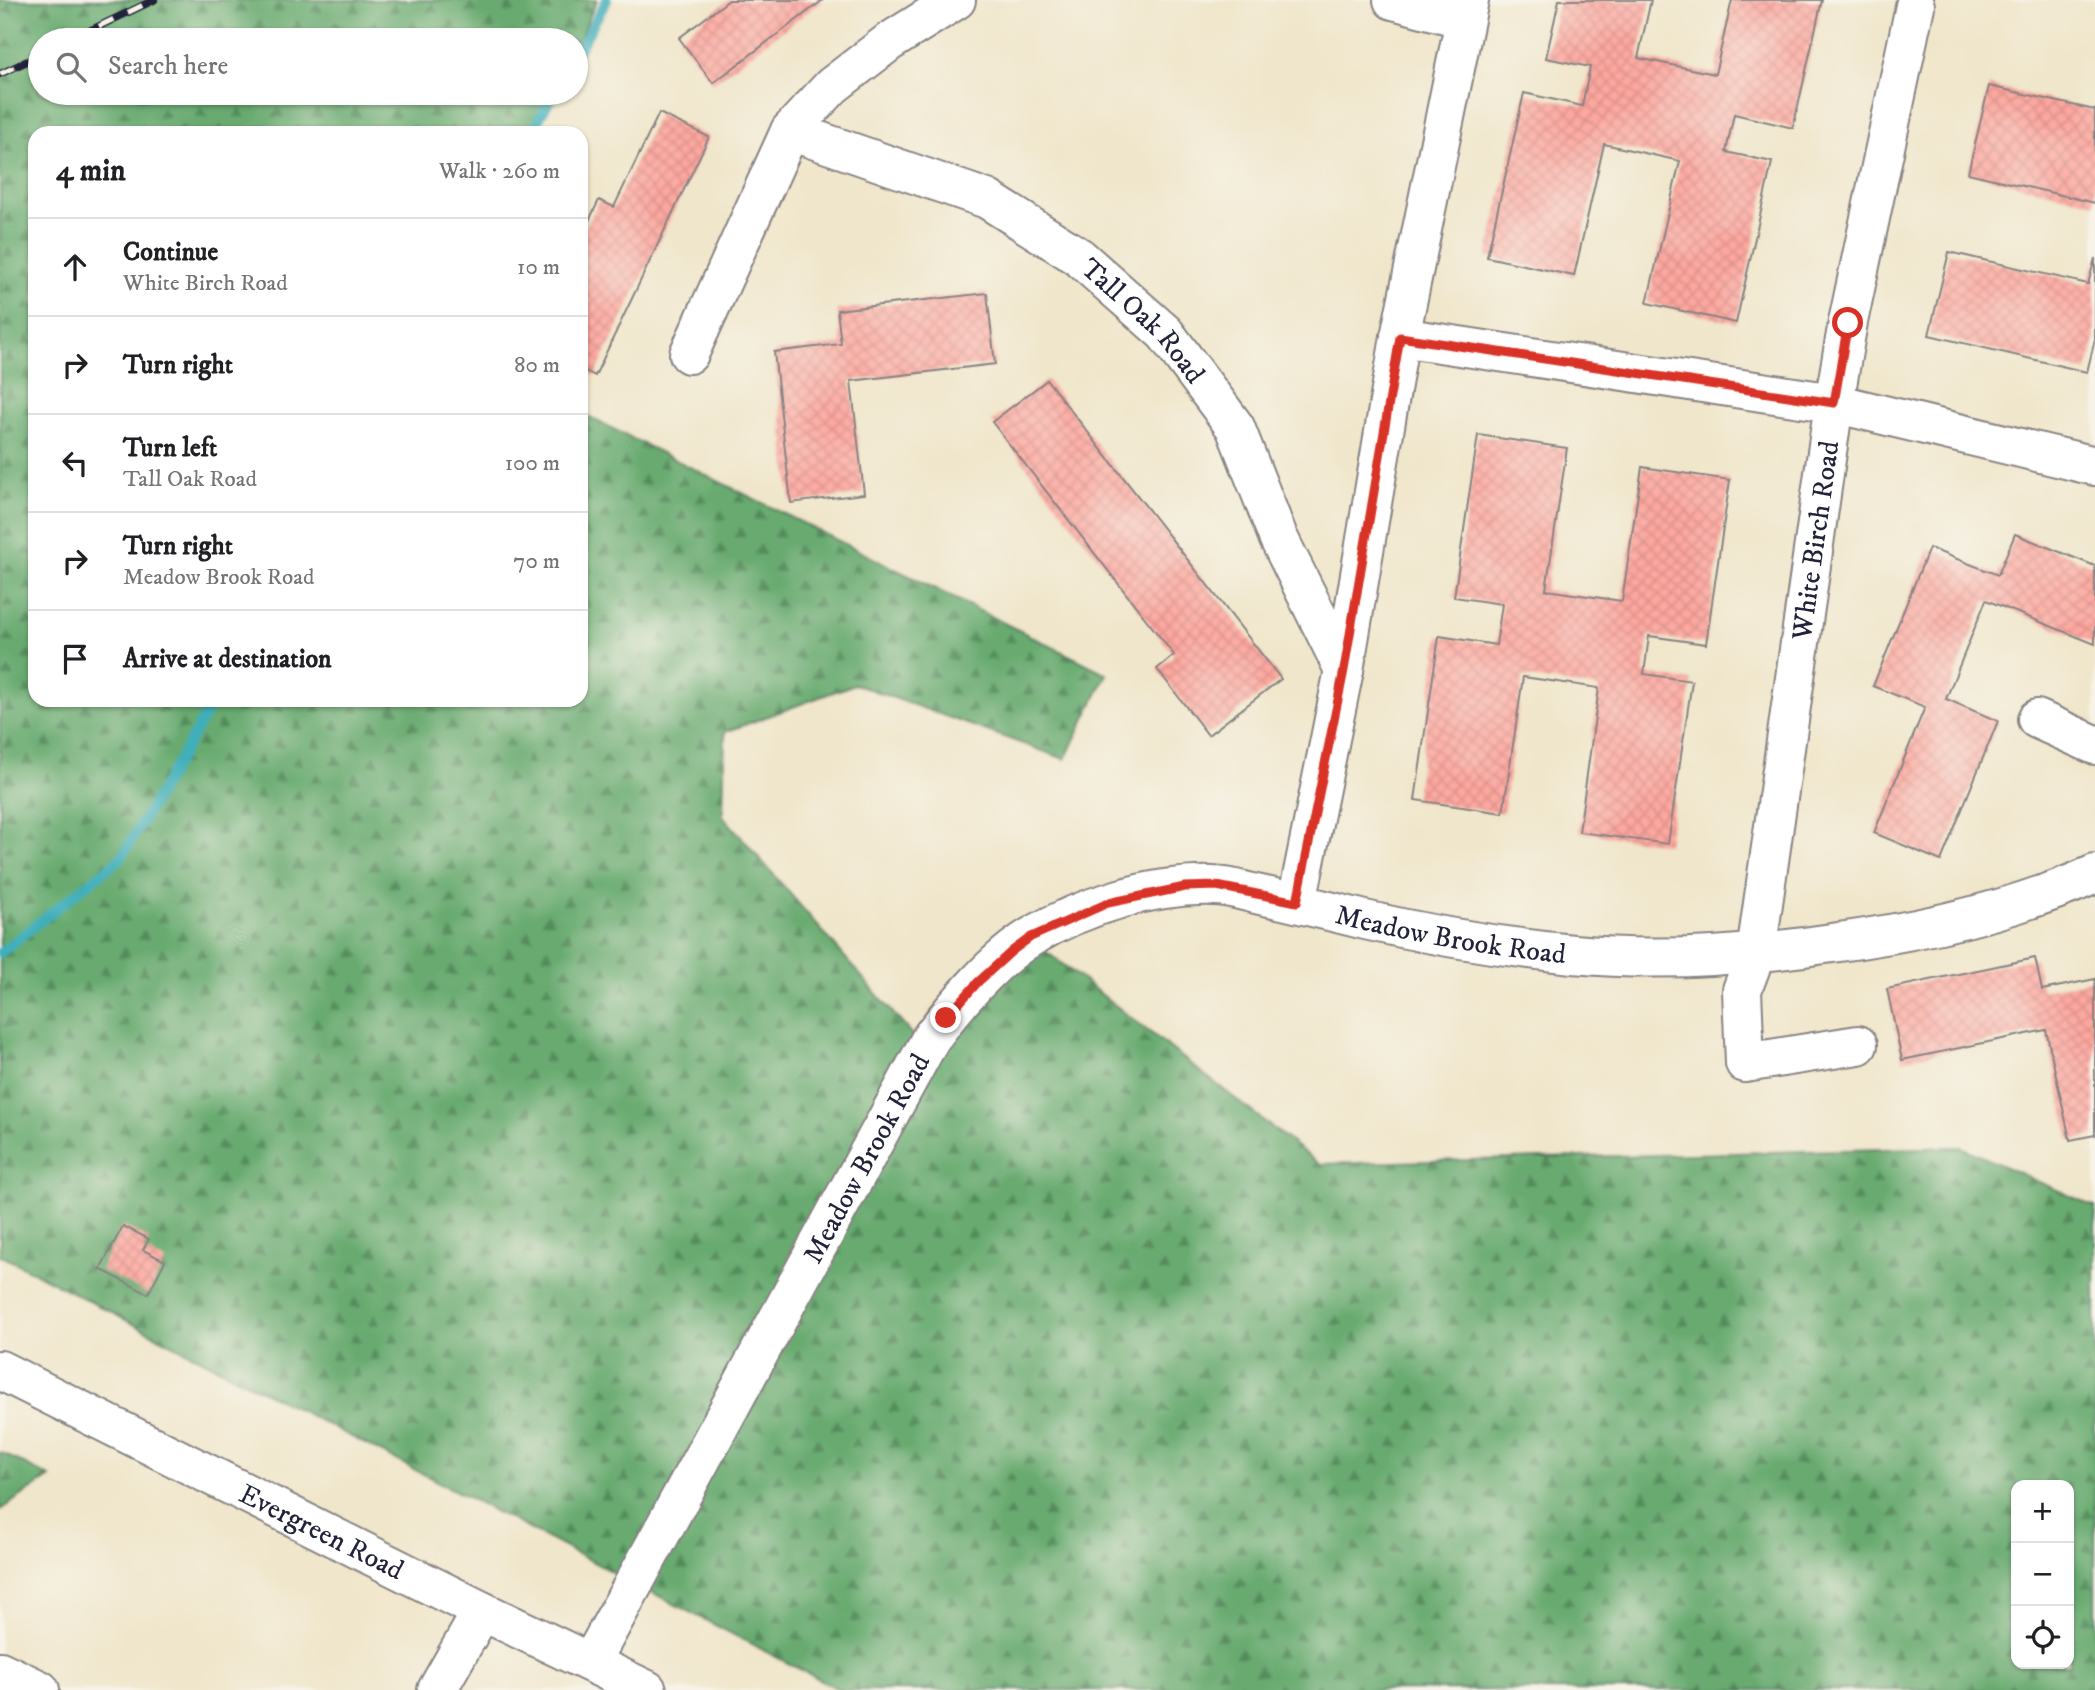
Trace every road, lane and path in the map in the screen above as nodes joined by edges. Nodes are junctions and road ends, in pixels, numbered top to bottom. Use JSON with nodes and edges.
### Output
{"nodes":[{"id":1,"x":956,"y":0,"type":"edge"},
{"id":2,"x":1394,"y":0,"type":"edge"},
{"id":3,"x":1915,"y":6,"type":"dead end"},
{"id":4,"x":1467,"y":9,"type":"edge"},
{"id":5,"x":790,"y":131,"type":"junction"},
{"id":6,"x":1400,"y":337,"type":"junction"},
{"id":7,"x":689,"y":354,"type":"dead end"},
{"id":8,"x":1834,"y":403,"type":"junction"},
{"id":9,"x":2095,"y":466,"type":"edge"},
{"id":10,"x":1344,"y":670,"type":"junction"},
{"id":11,"x":2037,"y":719,"type":"dead end"},
{"id":12,"x":2095,"y":746,"type":"edge"},
{"id":13,"x":2095,"y":874,"type":"edge"},
{"id":14,"x":1297,"y":902,"type":"junction"},
{"id":15,"x":1756,"y":953,"type":"junction"},
{"id":16,"x":1858,"y":1045,"type":"dead end"},
{"id":17,"x":0,"y":1370,"type":"edge"},
{"id":18,"x":482,"y":1611,"type":"junction"},
{"id":19,"x":591,"y":1662,"type":"junction"},
{"id":20,"x":0,"y":1671,"type":"edge"},
{"id":21,"x":40,"y":1690,"type":"edge"},
{"id":22,"x":437,"y":1690,"type":"edge"},
{"id":23,"x":647,"y":1690,"type":"edge"}],
"edges":[{"from":1,"to":5,"type":"street"},
{"from":2,"to":4,"type":"street"},
{"from":3,"to":8,"type":"street","name":"White Birch Road"},
{"from":4,"to":6,"type":"street"},
{"from":5,"to":7,"type":"street"},
{"from":5,"to":10,"type":"street","name":"Tall Oak Road"},
{"from":6,"to":8,"type":"street"},
{"from":6,"to":10,"type":"street"},
{"from":8,"to":9,"type":"street"},
{"from":8,"to":15,"type":"street","name":"White Birch Road"},
{"from":10,"to":14,"type":"street"},
{"from":11,"to":12,"type":"street"},
{"from":13,"to":15,"type":"street","name":"Meadow Brook Road"},
{"from":14,"to":15,"type":"street","name":"Meadow Brook Road"},
{"from":14,"to":19,"type":"street","name":"Meadow Brook Road"},
{"from":15,"to":16,"type":"street","name":"White Birch Road"},
{"from":17,"to":18,"type":"street","name":"Evergreen Road"},
{"from":18,"to":19,"type":"street","name":"Evergreen Road"},
{"from":18,"to":22,"type":"street"},
{"from":19,"to":23,"type":"street","name":"Evergreen Road"},
{"from":20,"to":21,"type":"street"}]}
